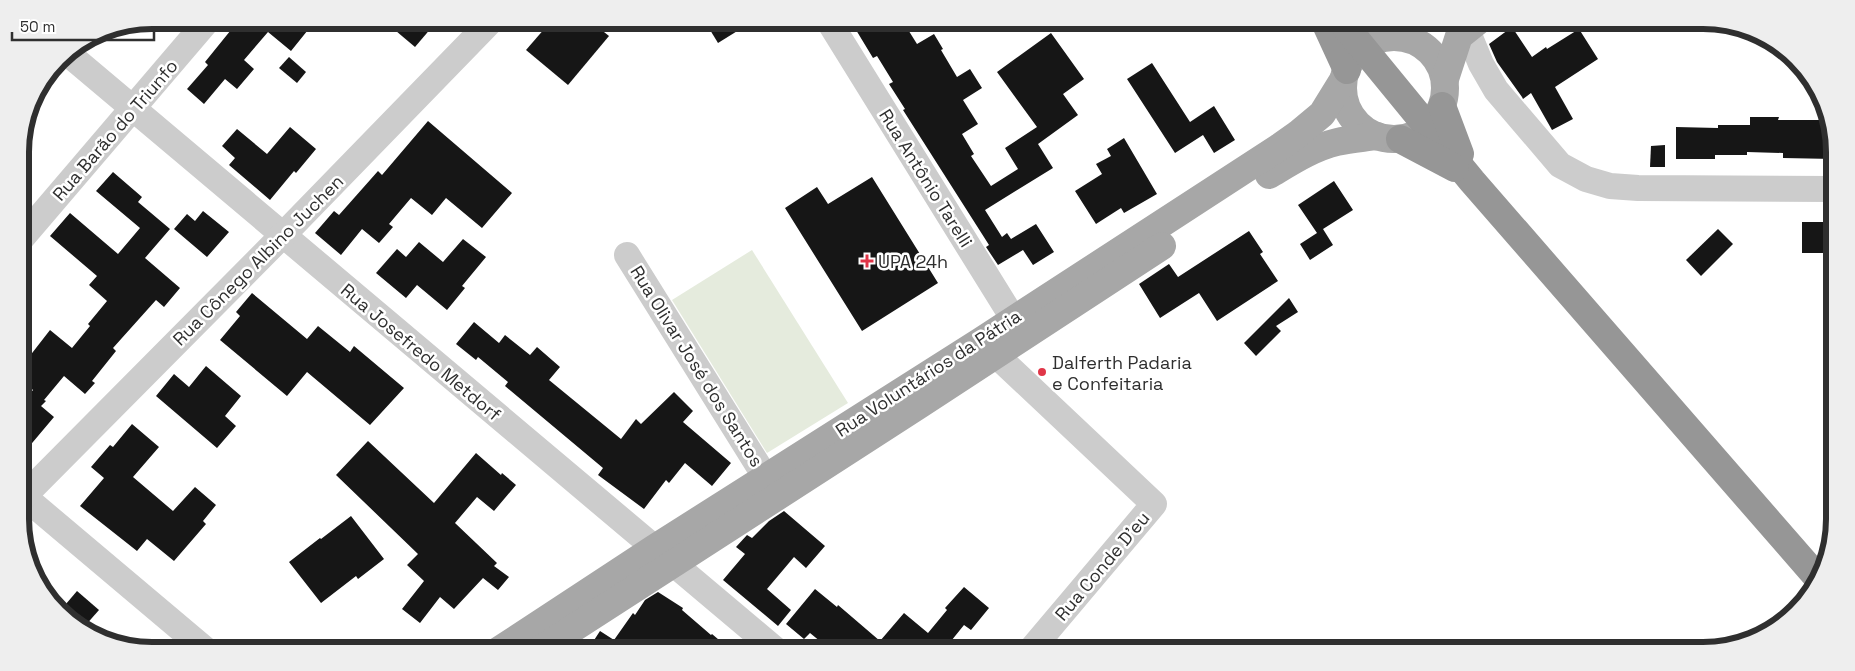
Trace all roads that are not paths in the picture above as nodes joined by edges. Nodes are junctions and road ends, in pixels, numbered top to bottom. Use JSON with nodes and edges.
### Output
{"nodes":[{"id":1,"x":200,"y":29,"type":"edge"},
{"id":2,"x":483,"y":29,"type":"edge"},
{"id":3,"x":834,"y":29,"type":"edge"},
{"id":4,"x":1327,"y":29,"type":"edge"},
{"id":5,"x":1352,"y":29,"type":"edge"},
{"id":6,"x":1362,"y":29,"type":"edge"},
{"id":7,"x":1469,"y":29,"type":"edge"},
{"id":8,"x":1416,"y":41,"type":"junction"},
{"id":9,"x":1371,"y":43,"type":"junction"},
{"id":10,"x":73,"y":58,"type":"edge"},
{"id":11,"x":1345,"y":75,"type":"junction"},
{"id":12,"x":1445,"y":79,"type":"junction"},
{"id":13,"x":133,"y":110,"type":"junction"},
{"id":14,"x":1435,"y":117,"type":"junction"},
{"id":15,"x":1389,"y":137,"type":"junction"},
{"id":16,"x":1467,"y":174,"type":"junction"},
{"id":17,"x":1826,"y":189,"type":"edge"},
{"id":18,"x":29,"y":230,"type":"edge"},
{"id":19,"x":283,"y":235,"type":"junction"},
{"id":20,"x":627,"y":255,"type":"dead end"},
{"id":21,"x":1019,"y":328,"type":"junction"},
{"id":22,"x":983,"y":347,"type":"junction"},
{"id":23,"x":831,"y":449,"type":"junction"},
{"id":24,"x":766,"y":478,"type":"junction"},
{"id":25,"x":29,"y":490,"type":"edge"},
{"id":26,"x":29,"y":501,"type":"edge"},
{"id":27,"x":664,"y":555,"type":"junction"},
{"id":28,"x":1814,"y":574,"type":"edge"},
{"id":29,"x":196,"y":642,"type":"edge"},
{"id":30,"x":514,"y":642,"type":"edge"},
{"id":31,"x":550,"y":642,"type":"edge"},
{"id":32,"x":764,"y":642,"type":"edge"},
{"id":33,"x":1038,"y":642,"type":"edge"}],
"edges":[{"from":1,"to":13,"type":"street","name":"Rua Barão do Triunfo"},
{"from":2,"to":19,"type":"street","name":"Rua Cônego Albino Juchen"},
{"from":3,"to":21,"type":"street","name":"Rua Antônio Tarelli"},
{"from":4,"to":11,"type":"highway"},
{"from":5,"to":9,"type":"highway"},
{"from":6,"to":9,"type":"highway"},
{"from":7,"to":8,"type":"main road"},
{"from":7,"to":12,"type":"main road"},
{"from":7,"to":17,"type":"street"},
{"from":8,"to":9,"type":"main road"},
{"from":8,"to":12,"type":"main road"},
{"from":9,"to":11,"type":"main road","name":"Rua Voluntários da Pátria"},
{"from":9,"to":14,"type":"highway"},
{"from":10,"to":13,"type":"street","name":"Rua Josefredo Metdorf"},
{"from":11,"to":15,"type":"main road"},
{"from":11,"to":21,"type":"main road","name":"Rua Voluntários da Pátria"},
{"from":12,"to":14,"type":"main road"},
{"from":13,"to":18,"type":"street","name":"Rua Barão do Triunfo"},
{"from":13,"to":19,"type":"street","name":"Rua Josefredo Metdorf"},
{"from":14,"to":15,"type":"main road","name":"Rua Voluntários da Pátria"},
{"from":14,"to":16,"type":"highway"},
{"from":15,"to":16,"type":"highway"},
{"from":15,"to":21,"type":"main road","name":"Rua Voluntários da Pátria"},
{"from":16,"to":28,"type":"highway"},
{"from":19,"to":25,"type":"street","name":"Rua Cônego Albino Juchen"},
{"from":19,"to":27,"type":"street","name":"Rua Josefredo Metdorf"},
{"from":20,"to":24,"type":"street","name":"Rua Olivar José dos Santos"},
{"from":21,"to":22,"type":"main road","name":"Rua Voluntários da Pátria"},
{"from":22,"to":23,"type":"main road","name":"Rua Voluntários da Pátria"},
{"from":22,"to":23,"type":"main road","name":"Rua Voluntários da Pátria"},
{"from":22,"to":33,"type":"street","name":"Rua Conde D'eu"},
{"from":23,"to":24,"type":"main road","name":"Rua Voluntários da Pátria"},
{"from":23,"to":27,"type":"main road","name":"Rua Voluntários da Pátria"},
{"from":24,"to":27,"type":"main road","name":"Rua Voluntários da Pátria"},
{"from":26,"to":29,"type":"street"},
{"from":27,"to":30,"type":"main road","name":"Rua Voluntários da Pátria"},
{"from":27,"to":31,"type":"main road","name":"Rua Voluntários da Pátria"},
{"from":27,"to":32,"type":"street","name":"Rua Josefredo Metdorf"}]}
